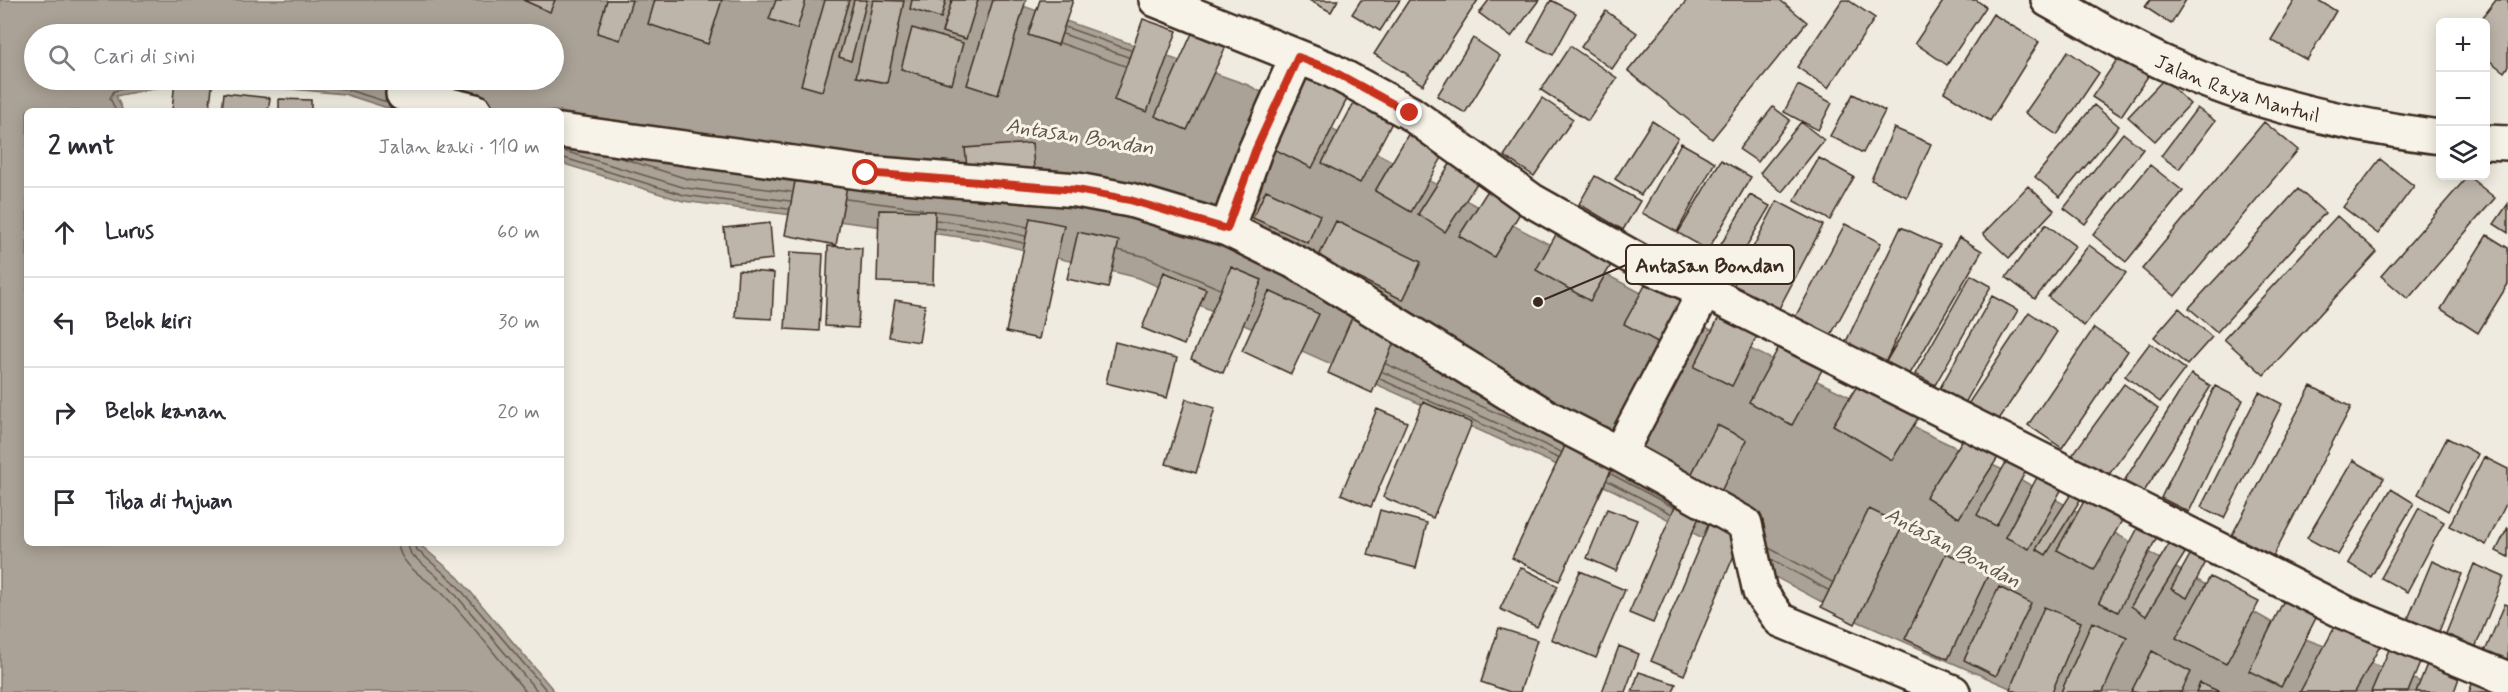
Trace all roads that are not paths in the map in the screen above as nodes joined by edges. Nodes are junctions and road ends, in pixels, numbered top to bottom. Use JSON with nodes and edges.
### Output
{"nodes":[{"id":1,"x":1155,"y":0,"type":"edge"},
{"id":2,"x":2049,"y":0,"type":"edge"},
{"id":3,"x":1298,"y":57,"type":"junction"},
{"id":4,"x":404,"y":90,"type":"edge"},
{"id":5,"x":462,"y":108,"type":"edge"},
{"id":6,"x":564,"y":131,"type":"edge"},
{"id":7,"x":2436,"y":137,"type":"edge"},
{"id":8,"x":1227,"y":229,"type":"junction"},
{"id":9,"x":1705,"y":291,"type":"junction"},
{"id":10,"x":1618,"y":454,"type":"junction"},
{"id":11,"x":2508,"y":679,"type":"edge"},
{"id":12,"x":1953,"y":692,"type":"edge"}],
"edges":[{"from":1,"to":3,"type":"street"},
{"from":2,"to":7,"type":"street","name":"Jalan Raya Mantuil"},
{"from":3,"to":8,"type":"street"},
{"from":3,"to":9,"type":"street"},
{"from":4,"to":5,"type":"street"},
{"from":6,"to":8,"type":"street"},
{"from":8,"to":10,"type":"street"},
{"from":9,"to":10,"type":"street"},
{"from":9,"to":11,"type":"street"},
{"from":10,"to":12,"type":"street"}]}
